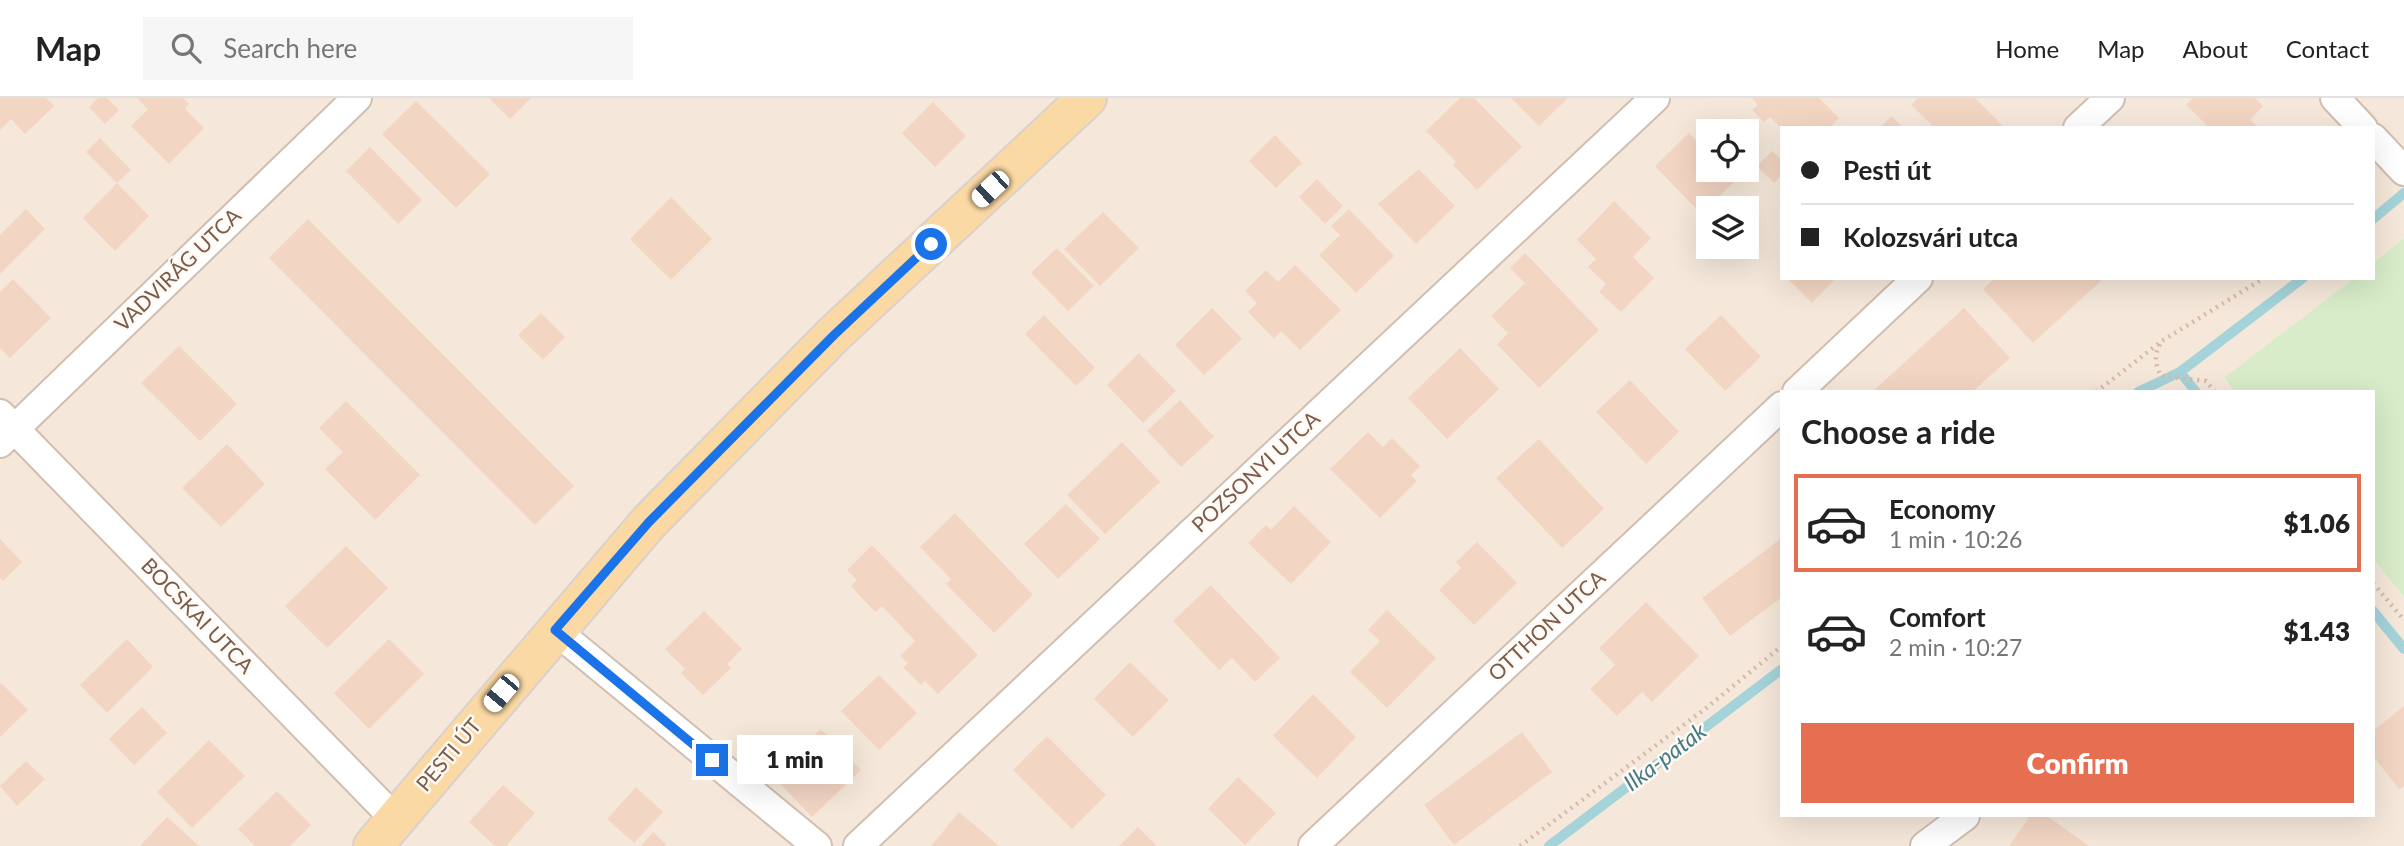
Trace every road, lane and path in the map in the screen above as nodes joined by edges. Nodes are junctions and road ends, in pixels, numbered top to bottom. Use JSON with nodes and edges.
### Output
{"nodes":[{"id":1,"x":357,"y":98,"type":"edge"},
{"id":2,"x":1087,"y":98,"type":"edge"},
{"id":3,"x":1655,"y":98,"type":"edge"},
{"id":4,"x":2110,"y":98,"type":"edge"},
{"id":5,"x":2335,"y":98,"type":"edge"},
{"id":6,"x":2080,"y":126,"type":"edge"},
{"id":7,"x":2361,"y":126,"type":"edge"},
{"id":8,"x":2375,"y":140,"type":"edge"},
{"id":9,"x":2404,"y":171,"type":"edge"},
{"id":10,"x":1916,"y":280,"type":"edge"},
{"id":11,"x":2261,"y":280,"type":"edge"},
{"id":12,"x":2162,"y":341,"type":"junction"},
{"id":13,"x":1799,"y":390,"type":"edge"},
{"id":14,"x":2099,"y":390,"type":"edge"},
{"id":15,"x":2213,"y":390,"type":"edge"},
{"id":16,"x":1780,"y":408,"type":"edge"},
{"id":17,"x":5,"y":429,"type":"edge"},
{"id":18,"x":2375,"y":585,"type":"edge"},
{"id":19,"x":2404,"y":620,"type":"edge"},
{"id":20,"x":555,"y":630,"type":"junction"},
{"id":21,"x":1780,"y":648,"type":"edge"},
{"id":22,"x":1964,"y":817,"type":"edge"},
{"id":23,"x":384,"y":832,"type":"edge"},
{"id":24,"x":817,"y":846,"type":"edge"},
{"id":25,"x":858,"y":846,"type":"edge"},
{"id":26,"x":1313,"y":846,"type":"edge"},
{"id":27,"x":1520,"y":846,"type":"edge"},
{"id":28,"x":1925,"y":846,"type":"edge"}],
"edges":[{"from":1,"to":17,"type":"street","name":"VADVIRÁG UTCA"},
{"from":2,"to":20,"type":"main road","name":"PESTI ÚT"},
{"from":3,"to":25,"type":"street","name":"POZSONYI UTCA"},
{"from":4,"to":6,"type":"street"},
{"from":5,"to":7,"type":"street"},
{"from":8,"to":9,"type":"street"},
{"from":10,"to":13,"type":"street"},
{"from":11,"to":12,"type":"path"},
{"from":12,"to":14,"type":"path"},
{"from":12,"to":15,"type":"path"},
{"from":16,"to":26,"type":"street","name":"OTTHON UTCA"},
{"from":17,"to":23,"type":"street","name":"BOCSKAI UTCA"},
{"from":18,"to":19,"type":"path"},
{"from":20,"to":23,"type":"main road","name":"PESTI ÚT"},
{"from":20,"to":24,"type":"street"},
{"from":21,"to":27,"type":"path"},
{"from":22,"to":28,"type":"street"}]}
